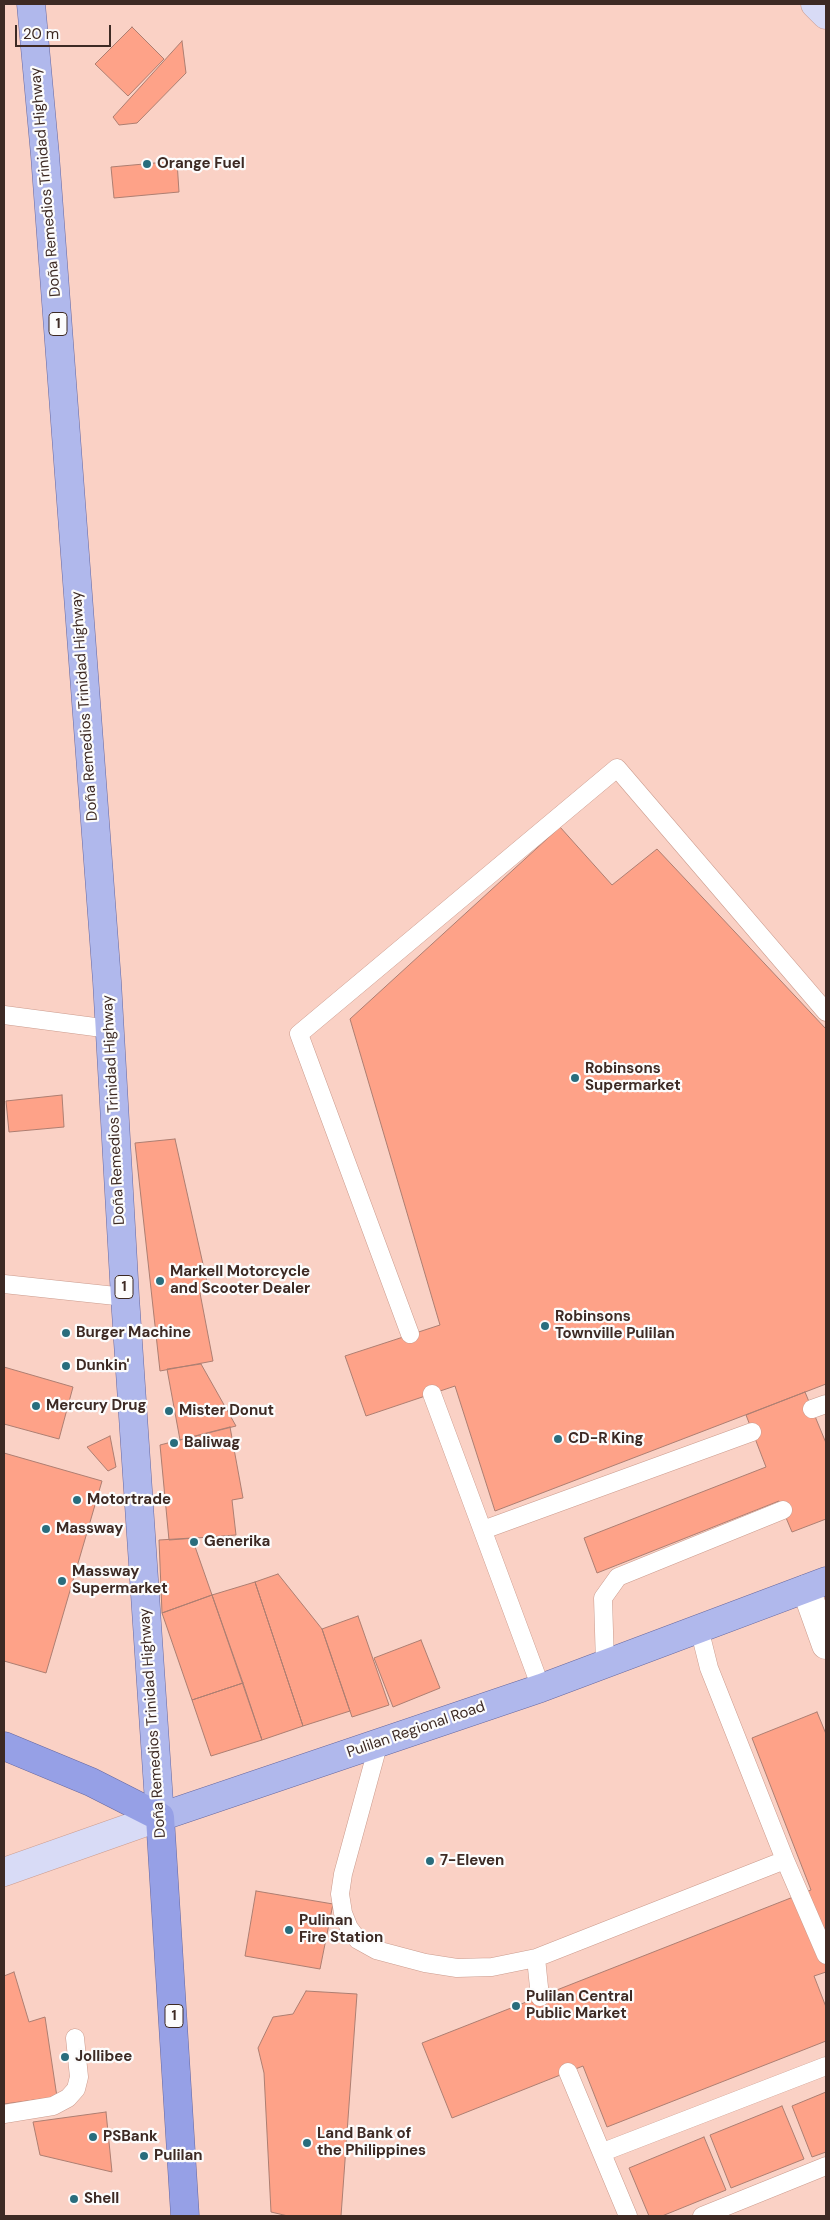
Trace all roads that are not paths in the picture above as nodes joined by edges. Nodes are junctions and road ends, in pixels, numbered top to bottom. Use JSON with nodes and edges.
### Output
{"nodes":[{"id":1,"x":31,"y":4,"type":"edge"},
{"id":2,"x":815,"y":4,"type":"edge"},
{"id":3,"x":826,"y":15,"type":"edge"},
{"id":4,"x":826,"y":1012,"type":"edge"},
{"id":5,"x":4,"y":1015,"type":"edge"},
{"id":6,"x":110,"y":1029,"type":"junction"},
{"id":7,"x":4,"y":1284,"type":"edge"},
{"id":8,"x":125,"y":1297,"type":"junction"},
{"id":9,"x":410,"y":1334,"type":"dead end"},
{"id":10,"x":432,"y":1394,"type":"dead end"},
{"id":11,"x":752,"y":1432,"type":"dead end"},
{"id":12,"x":783,"y":1510,"type":"dead end"},
{"id":13,"x":483,"y":1530,"type":"junction"},
{"id":14,"x":816,"y":1585,"type":"edge"},
{"id":15,"x":699,"y":1628,"type":"junction"},
{"id":16,"x":826,"y":1645,"type":"edge"},
{"id":17,"x":605,"y":1664,"type":"junction"},
{"id":18,"x":541,"y":1688,"type":"junction"},
{"id":19,"x":379,"y":1742,"type":"junction"},
{"id":20,"x":4,"y":1746,"type":"edge"},
{"id":21,"x":160,"y":1816,"type":"junction"},
{"id":22,"x":785,"y":1860,"type":"junction"},
{"id":23,"x":4,"y":1872,"type":"edge"},
{"id":24,"x":826,"y":1955,"type":"edge"},
{"id":25,"x":536,"y":1958,"type":"junction"},
{"id":26,"x":540,"y":1997,"type":"dead end"},
{"id":27,"x":75,"y":2038,"type":"dead end"},
{"id":28,"x":826,"y":2066,"type":"edge"},
{"id":29,"x":568,"y":2072,"type":"dead end"},
{"id":30,"x":4,"y":2114,"type":"edge"},
{"id":31,"x":603,"y":2152,"type":"junction"},
{"id":32,"x":826,"y":2166,"type":"edge"},
{"id":33,"x":185,"y":2216,"type":"edge"},
{"id":34,"x":628,"y":2216,"type":"edge"},
{"id":35,"x":702,"y":2216,"type":"edge"}],
"edges":[{"from":1,"to":6,"type":"main road","name":"Doña Remedios Trinidad Highway","number":"1"},
{"from":2,"to":3,"type":"main road"},
{"from":4,"to":9,"type":"lane"},
{"from":5,"to":6,"type":"lane"},
{"from":6,"to":8,"type":"main road","name":"Doña Remedios Trinidad Highway","number":"1"},
{"from":7,"to":8,"type":"lane"},
{"from":8,"to":21,"type":"main road","name":"Doña Remedios Trinidad Highway","number":"1"},
{"from":10,"to":13,"type":"lane"},
{"from":11,"to":13,"type":"lane"},
{"from":12,"to":17,"type":"lane"},
{"from":13,"to":18,"type":"lane"},
{"from":14,"to":15,"type":"main road","name":"Pulilan Regional Road"},
{"from":14,"to":16,"type":"street"},
{"from":15,"to":17,"type":"main road","name":"Pulilan Regional Road"},
{"from":15,"to":22,"type":"lane"},
{"from":17,"to":18,"type":"main road","name":"Pulilan Regional Road"},
{"from":18,"to":19,"type":"main road","name":"Pulilan Regional Road"},
{"from":19,"to":21,"type":"main road","name":"Pulilan Regional Road"},
{"from":19,"to":25,"type":"lane"},
{"from":20,"to":21,"type":"highway"},
{"from":21,"to":23,"type":"main road","name":"Pulilan Regional Road"},
{"from":21,"to":33,"type":"highway","name":"Doña Remedios Trinidad Highway","number":"1"},
{"from":22,"to":24,"type":"lane"},
{"from":22,"to":25,"type":"lane"},
{"from":25,"to":26,"type":"lane"},
{"from":27,"to":30,"type":"lane"},
{"from":28,"to":31,"type":"lane"},
{"from":29,"to":31,"type":"lane"},
{"from":31,"to":34,"type":"lane"},
{"from":32,"to":35,"type":"lane"}]}
